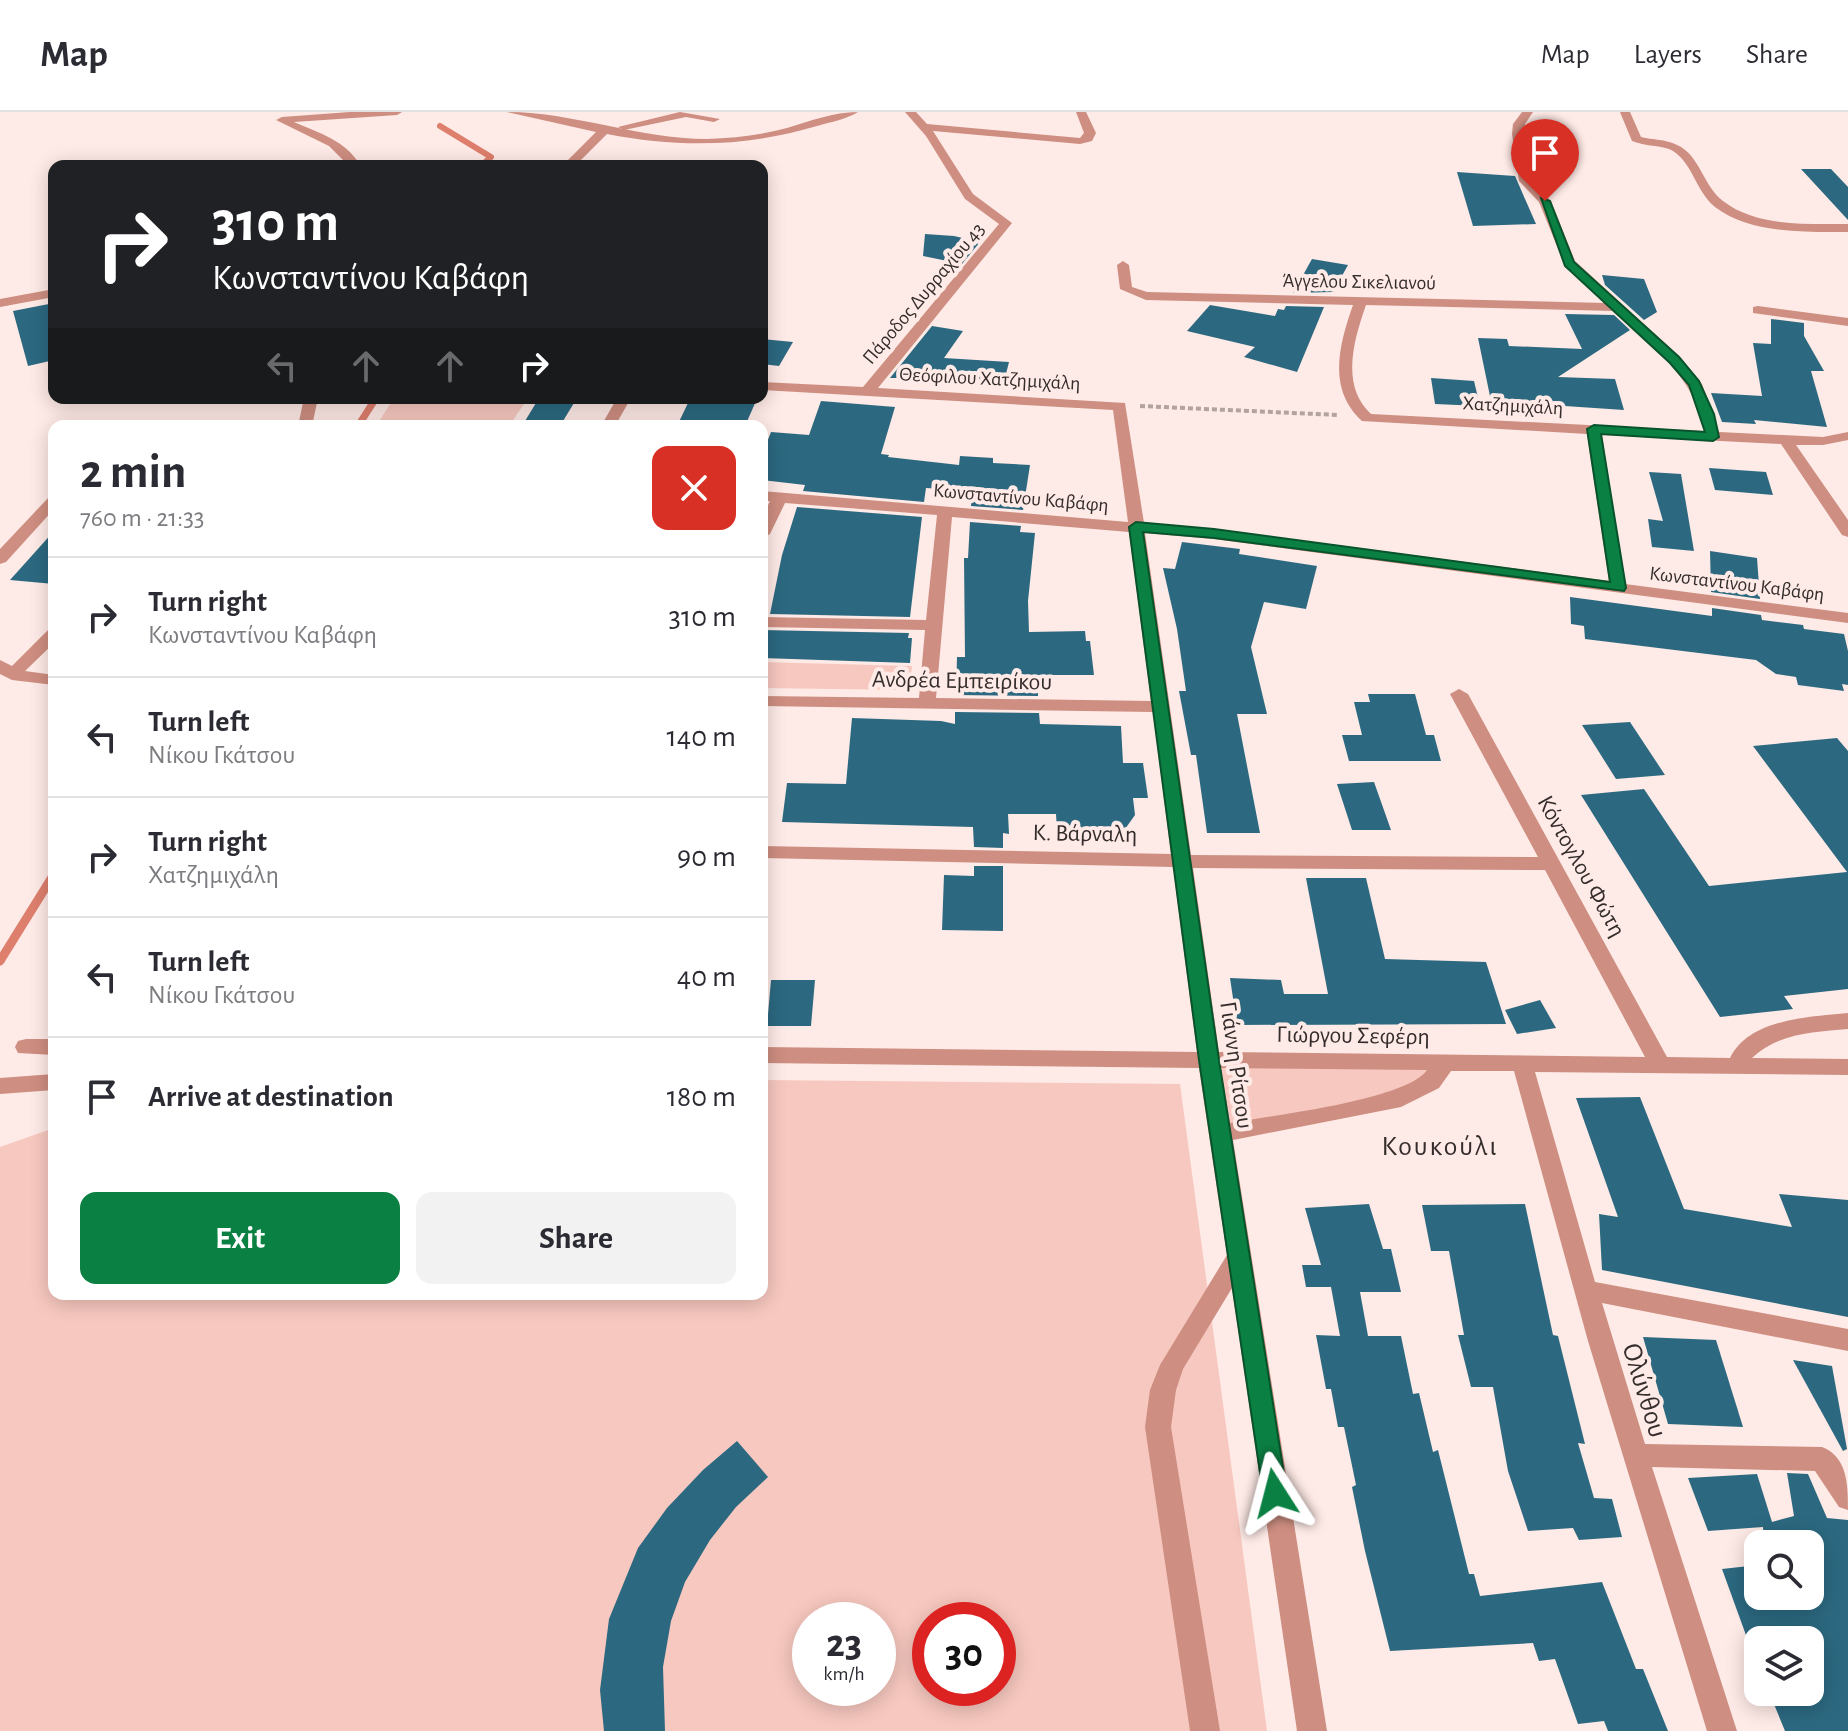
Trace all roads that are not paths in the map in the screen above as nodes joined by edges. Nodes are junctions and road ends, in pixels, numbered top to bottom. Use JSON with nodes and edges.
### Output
{"nodes":[{"id":1,"x":397,"y":112,"type":"edge"},
{"id":2,"x":512,"y":112,"type":"edge"},
{"id":3,"x":595,"y":112,"type":"edge"},
{"id":4,"x":853,"y":112,"type":"edge"},
{"id":5,"x":910,"y":112,"type":"edge"},
{"id":6,"x":1081,"y":112,"type":"edge"},
{"id":7,"x":1528,"y":112,"type":"edge"},
{"id":8,"x":1625,"y":112,"type":"edge"},
{"id":9,"x":688,"y":113,"type":"edge"},
{"id":10,"x":278,"y":116,"type":"edge"},
{"id":11,"x":714,"y":119,"type":"dead end"},
{"id":12,"x":576,"y":124,"type":"junction"},
{"id":13,"x":925,"y":127,"type":"junction"},
{"id":14,"x":612,"y":130,"type":"junction"},
{"id":15,"x":1032,"y":137,"type":"junction"},
{"id":16,"x":1031,"y":154,"type":"dead end"},
{"id":17,"x":352,"y":160,"type":"edge"},
{"id":18,"x":575,"y":160,"type":"edge"},
{"id":19,"x":1848,"y":228,"type":"edge"},
{"id":20,"x":1123,"y":265,"type":"dead end"},
{"id":21,"x":48,"y":294,"type":"edge"},
{"id":22,"x":1361,"y":301,"type":"junction"},
{"id":23,"x":1,"y":306,"type":"edge"},
{"id":24,"x":1616,"y":307,"type":"junction"},
{"id":25,"x":1758,"y":310,"type":"dead end"},
{"id":26,"x":1848,"y":322,"type":"edge"},
{"id":27,"x":768,"y":386,"type":"edge"},
{"id":28,"x":867,"y":392,"type":"junction"},
{"id":29,"x":1120,"y":406,"type":"joint"},
{"id":30,"x":1594,"y":429,"type":"junction"},
{"id":31,"x":1848,"y":436,"type":"edge"},
{"id":32,"x":1713,"y":437,"type":"junction"},
{"id":33,"x":1786,"y":440,"type":"junction"},
{"id":34,"x":768,"y":496,"type":"edge"},
{"id":35,"x":780,"y":497,"type":"junction"},
{"id":36,"x":48,"y":507,"type":"edge"},
{"id":37,"x":945,"y":510,"type":"junction"},
{"id":38,"x":768,"y":522,"type":"edge"},
{"id":39,"x":1136,"y":527,"type":"junction"},
{"id":40,"x":1848,"y":532,"type":"edge"},
{"id":41,"x":0,"y":559,"type":"edge"},
{"id":42,"x":1618,"y":588,"type":"junction"},
{"id":43,"x":1848,"y":618,"type":"edge"},
{"id":44,"x":768,"y":622,"type":"edge"},
{"id":45,"x":935,"y":625,"type":"junction"},
{"id":46,"x":48,"y":638,"type":"edge"},
{"id":47,"x":6,"y":670,"type":"edge"},
{"id":48,"x":48,"y":679,"type":"edge"},
{"id":49,"x":1459,"y":694,"type":"dead end"},
{"id":50,"x":768,"y":701,"type":"edge"},
{"id":51,"x":927,"y":703,"type":"junction"},
{"id":52,"x":1161,"y":707,"type":"junction"},
{"id":53,"x":768,"y":852,"type":"edge"},
{"id":54,"x":1182,"y":861,"type":"junction"},
{"id":55,"x":1551,"y":864,"type":"junction"},
{"id":56,"x":1848,"y":1021,"type":"edge"},
{"id":57,"x":26,"y":1047,"type":"dead end"},
{"id":58,"x":48,"y":1047,"type":"edge"},
{"id":59,"x":768,"y":1055,"type":"edge"},
{"id":60,"x":1209,"y":1060,"type":"junction"},
{"id":61,"x":1445,"y":1062,"type":"junction"},
{"id":62,"x":1522,"y":1063,"type":"junction"},
{"id":63,"x":1660,"y":1064,"type":"junction"},
{"id":64,"x":1737,"y":1066,"type":"junction"},
{"id":65,"x":1848,"y":1067,"type":"edge"},
{"id":66,"x":48,"y":1082,"type":"edge"},
{"id":67,"x":0,"y":1086,"type":"edge"},
{"id":68,"x":1220,"y":1134,"type":"junction"},
{"id":69,"x":1239,"y":1256,"type":"junction"},
{"id":70,"x":1585,"y":1290,"type":"junction"},
{"id":71,"x":1848,"y":1340,"type":"edge"},
{"id":72,"x":1635,"y":1455,"type":"junction"},
{"id":73,"x":1848,"y":1498,"type":"edge"},
{"id":74,"x":1205,"y":1731,"type":"edge"},
{"id":75,"x":1312,"y":1731,"type":"edge"},
{"id":76,"x":1722,"y":1731,"type":"edge"}],
"edges":[{"from":1,"to":10,"type":"street"},
{"from":2,"to":12,"type":"street"},
{"from":3,"to":12,"type":"street"},
{"from":4,"to":14,"type":"street"},
{"from":5,"to":13,"type":"street","name":"Πάροδος Δυρραχίου 43"},
{"from":6,"to":15,"type":"street"},
{"from":7,"to":24,"type":"street"},
{"from":8,"to":19,"type":"street"},
{"from":9,"to":11,"type":"street"},
{"from":9,"to":14,"type":"street"},
{"from":10,"to":17,"type":"street"},
{"from":12,"to":14,"type":"street"},
{"from":13,"to":15,"type":"street"},
{"from":13,"to":28,"type":"street","name":"Πάροδος Δυρραχίου 43"},
{"from":14,"to":18,"type":"street"},
{"from":15,"to":16,"type":"street"},
{"from":20,"to":22,"type":"street","name":"Άγγελου Σικελιανού"},
{"from":21,"to":23,"type":"street"},
{"from":22,"to":24,"type":"street","name":"Άγγελου Σικελιανού"},
{"from":22,"to":30,"type":"street","name":"Χατζημιχάλη"},
{"from":24,"to":32,"type":"street"},
{"from":25,"to":26,"type":"street"},
{"from":27,"to":28,"type":"street","name":"Θεόφιλου Χατζημιχάλη"},
{"from":28,"to":29,"type":"street","name":"Θεόφιλου Χατζημιχάλη"},
{"from":29,"to":39,"type":"street","name":"Γιάννη Ρίτσου"},
{"from":30,"to":32,"type":"street","name":"Χατζημιχάλη"},
{"from":30,"to":42,"type":"street"},
{"from":31,"to":33,"type":"street","name":"Χατζημιχάλη"},
{"from":32,"to":33,"type":"street","name":"Χατζημιχάλη"},
{"from":33,"to":40,"type":"street"},
{"from":34,"to":35,"type":"street","name":"Κωνσταντίνου Καβάφη"},
{"from":35,"to":37,"type":"street","name":"Κωνσταντίνου Καβάφη"},
{"from":35,"to":38,"type":"street"},
{"from":36,"to":41,"type":"street"},
{"from":37,"to":39,"type":"street","name":"Κωνσταντίνου Καβάφη"},
{"from":37,"to":45,"type":"street"},
{"from":39,"to":42,"type":"street","name":"Κωνσταντίνου Καβάφη"},
{"from":39,"to":52,"type":"street","name":"Γιάννη Ρίτσου"},
{"from":42,"to":43,"type":"street","name":"Κωνσταντίνου Καβάφη"},
{"from":44,"to":45,"type":"street"},
{"from":45,"to":51,"type":"street"},
{"from":46,"to":47,"type":"street"},
{"from":47,"to":48,"type":"street"},
{"from":49,"to":55,"type":"street","name":"Κόντογλου Φώτη"},
{"from":50,"to":51,"type":"street","name":"Ανδρέα Εμπειρίκου"},
{"from":51,"to":52,"type":"street","name":"Ανδρέα Εμπειρίκου"},
{"from":52,"to":54,"type":"street","name":"Γιάννη Ρίτσου"},
{"from":53,"to":54,"type":"street","name":"Κ. Βάρναλη"},
{"from":54,"to":55,"type":"street","name":"Κ. Βάρναλη"},
{"from":54,"to":60,"type":"street","name":"Γιάννη Ρίτσου"},
{"from":55,"to":63,"type":"street","name":"Κόντογλου Φώτη"},
{"from":56,"to":64,"type":"street"},
{"from":57,"to":58,"type":"street"},
{"from":59,"to":60,"type":"street","name":"Γιώργου Σεφέρη"},
{"from":60,"to":61,"type":"street","name":"Γιώργου Σεφέρη"},
{"from":60,"to":68,"type":"street","name":"Γιάννη Ρίτσου"},
{"from":61,"to":62,"type":"street","name":"Γιώργου Σεφέρη"},
{"from":61,"to":68,"type":"street"},
{"from":62,"to":63,"type":"street","name":"Γιώργου Σεφέρη"},
{"from":62,"to":70,"type":"street","name":"Ολύνθου"},
{"from":63,"to":64,"type":"street","name":"Γιώργου Σεφέρη"},
{"from":64,"to":65,"type":"street","name":"Γιώργου Σεφέρη"},
{"from":66,"to":67,"type":"street"},
{"from":68,"to":69,"type":"street","name":"Γιάννη Ρίτσου"},
{"from":69,"to":74,"type":"street"},
{"from":69,"to":75,"type":"street","name":"Γιάννη Ρίτσου"},
{"from":70,"to":71,"type":"street"},
{"from":70,"to":72,"type":"street","name":"Ολύνθου"},
{"from":72,"to":73,"type":"street"},
{"from":72,"to":76,"type":"street","name":"Ολύνθου"}]}
